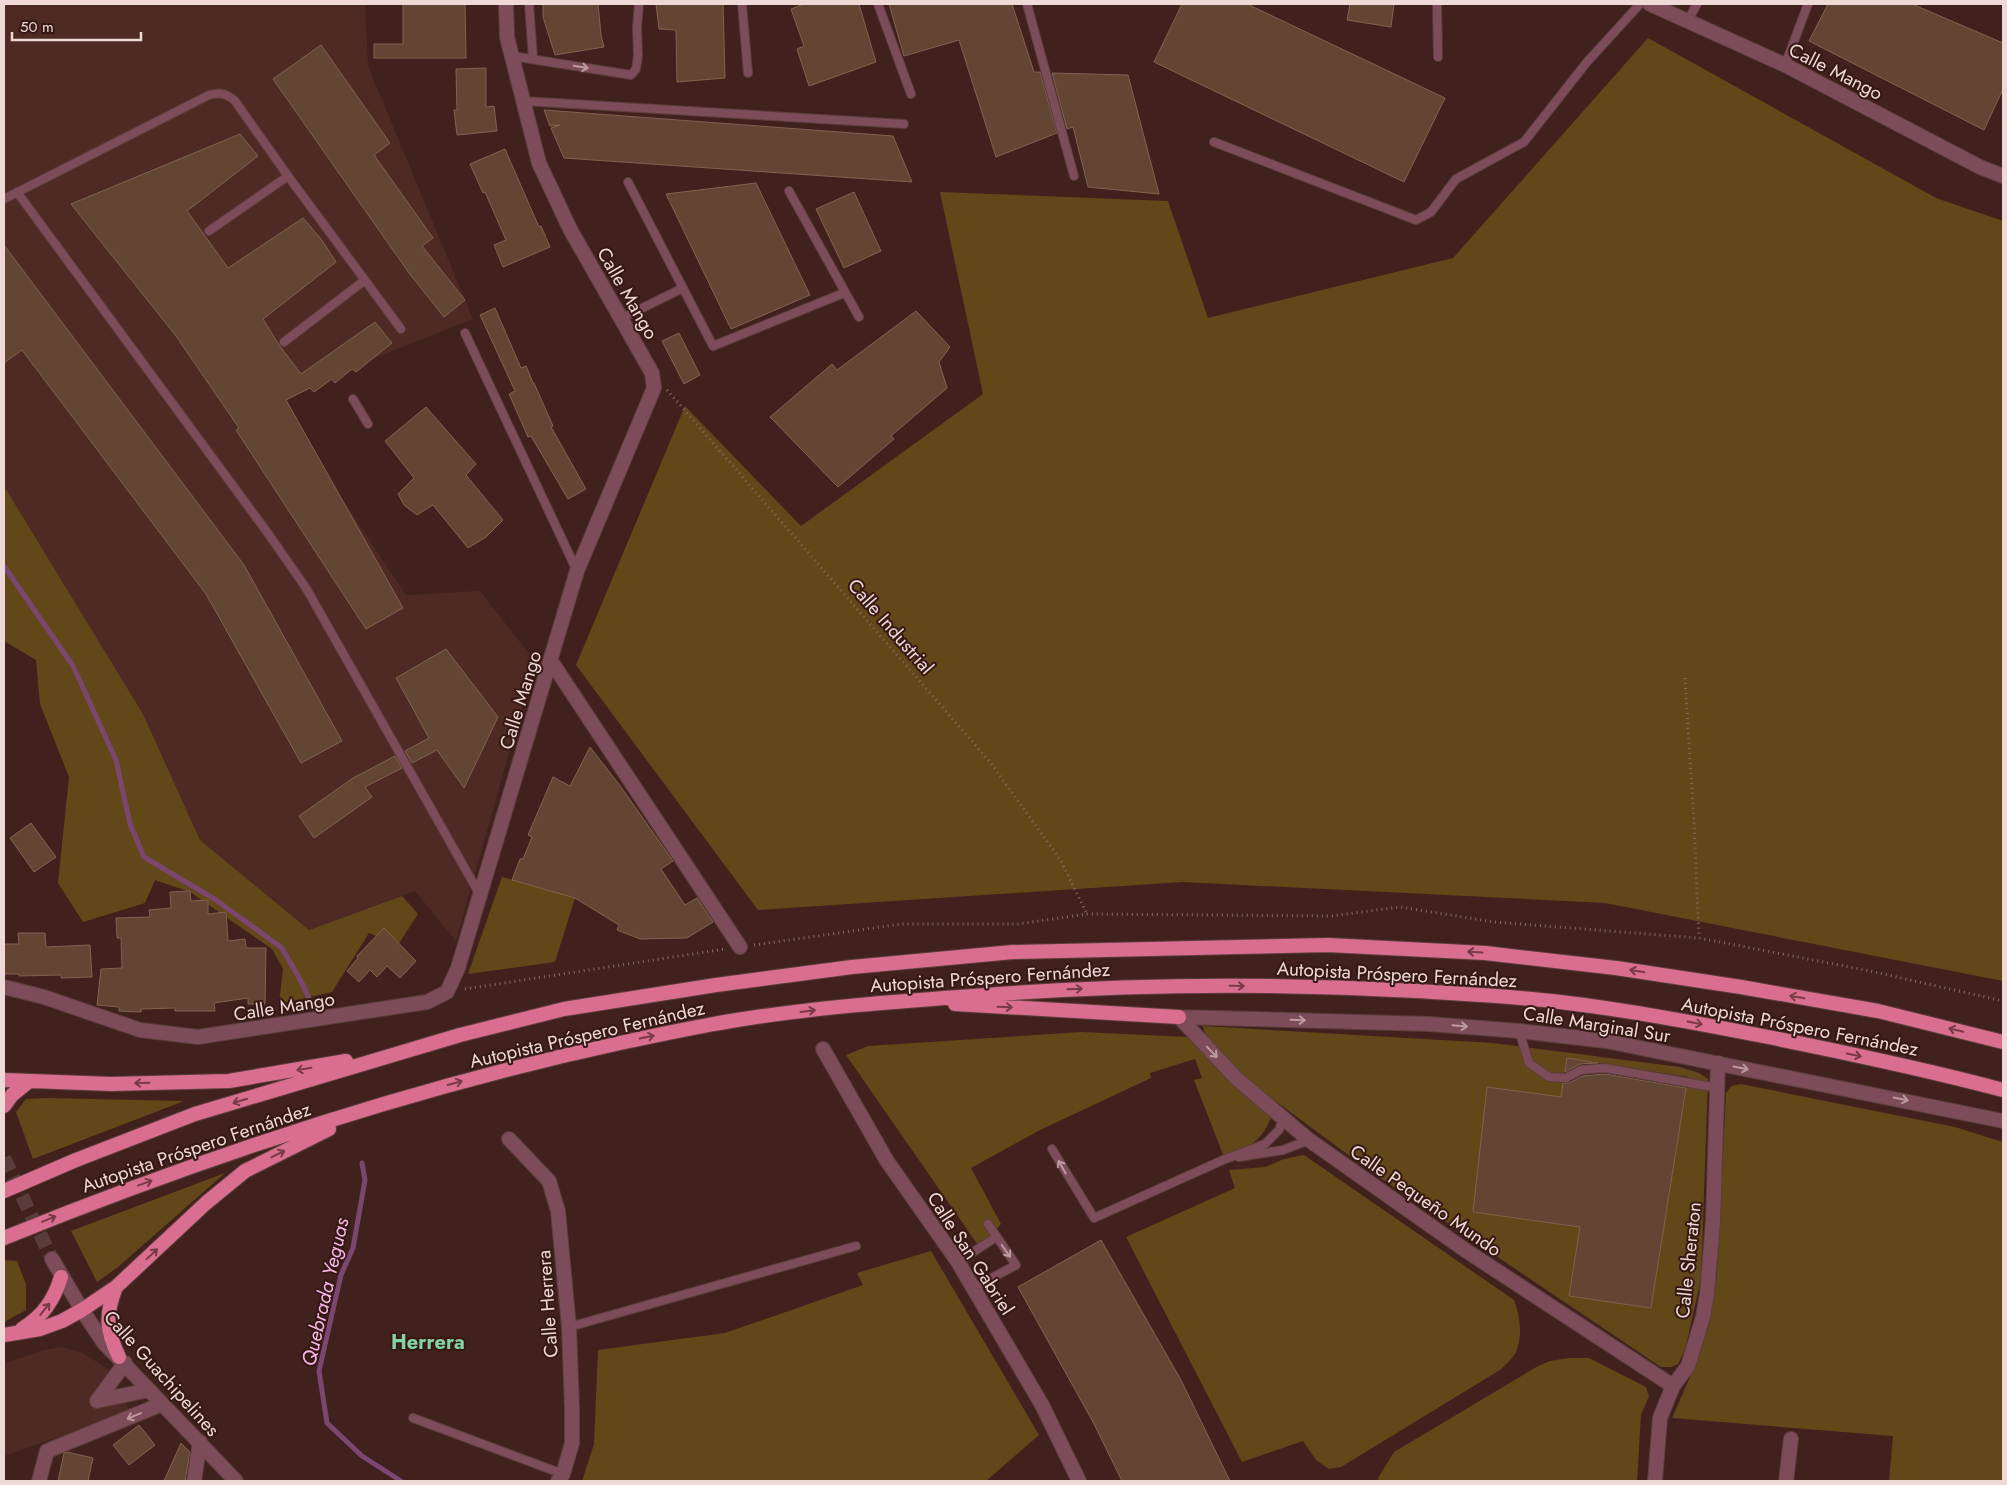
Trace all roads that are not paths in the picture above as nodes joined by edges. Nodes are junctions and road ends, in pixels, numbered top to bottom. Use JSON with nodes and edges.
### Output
{"nodes":[{"id":1,"x":506,"y":4,"type":"edge"},
{"id":2,"x":529,"y":4,"type":"edge"},
{"id":3,"x":639,"y":4,"type":"edge"},
{"id":4,"x":742,"y":4,"type":"edge"},
{"id":5,"x":878,"y":4,"type":"edge"},
{"id":6,"x":1027,"y":4,"type":"edge"},
{"id":7,"x":1436,"y":4,"type":"edge"},
{"id":8,"x":1640,"y":4,"type":"edge"},
{"id":9,"x":1650,"y":4,"type":"edge"},
{"id":10,"x":1697,"y":4,"type":"edge"},
{"id":11,"x":1808,"y":4,"type":"edge"},
{"id":12,"x":1687,"y":22,"type":"junction"},
{"id":13,"x":512,"y":56,"type":"junction"},
{"id":14,"x":1438,"y":57,"type":"dead end"},
{"id":15,"x":533,"y":59,"type":"junction"},
{"id":16,"x":1785,"y":65,"type":"junction"},
{"id":17,"x":748,"y":73,"type":"dead end"},
{"id":18,"x":911,"y":94,"type":"dead end"},
{"id":19,"x":523,"y":101,"type":"junction"},
{"id":20,"x":904,"y":124,"type":"dead end"},
{"id":21,"x":1214,"y":142,"type":"dead end"},
{"id":22,"x":288,"y":176,"type":"junction"},
{"id":23,"x":1074,"y":176,"type":"dead end"},
{"id":24,"x":2003,"y":176,"type":"edge"},
{"id":25,"x":628,"y":182,"type":"dead end"},
{"id":26,"x":789,"y":191,"type":"dead end"},
{"id":27,"x":17,"y":192,"type":"junction"},
{"id":28,"x":4,"y":199,"type":"edge"},
{"id":29,"x":209,"y":231,"type":"dead end"},
{"id":30,"x":365,"y":280,"type":"junction"},
{"id":31,"x":683,"y":288,"type":"junction"},
{"id":32,"x":844,"y":292,"type":"junction"},
{"id":33,"x":858,"y":317,"type":"dead end"},
{"id":34,"x":620,"y":318,"type":"junction"},
{"id":35,"x":401,"y":328,"type":"dead end"},
{"id":36,"x":465,"y":333,"type":"dead end"},
{"id":37,"x":284,"y":342,"type":"dead end"},
{"id":38,"x":353,"y":399,"type":"dead end"},
{"id":39,"x":368,"y":424,"type":"dead end"},
{"id":40,"x":577,"y":571,"type":"junction"},
{"id":41,"x":552,"y":661,"type":"junction"},
{"id":42,"x":480,"y":896,"type":"junction"},
{"id":43,"x":740,"y":947,"type":"dead end"},
{"id":44,"x":4,"y":987,"type":"edge"},
{"id":45,"x":886,"y":1002,"type":"junction"},
{"id":46,"x":1179,"y":1017,"type":"junction"},
{"id":47,"x":1519,"y":1031,"type":"junction"},
{"id":48,"x":2003,"y":1042,"type":"edge"},
{"id":49,"x":420,"y":1047,"type":"junction"},
{"id":50,"x":823,"y":1050,"type":"dead end"},
{"id":51,"x":1718,"y":1064,"type":"junction"},
{"id":52,"x":4,"y":1080,"type":"edge"},
{"id":53,"x":28,"y":1082,"type":"junction"},
{"id":54,"x":1718,"y":1088,"type":"junction"},
{"id":55,"x":2003,"y":1090,"type":"edge"},
{"id":56,"x":408,"y":1096,"type":"junction"},
{"id":57,"x":4,"y":1106,"type":"edge"},
{"id":58,"x":1283,"y":1119,"type":"junction"},
{"id":59,"x":2003,"y":1121,"type":"edge"},
{"id":60,"x":509,"y":1139,"type":"dead end"},
{"id":61,"x":1309,"y":1140,"type":"junction"},
{"id":62,"x":1052,"y":1148,"type":"dead end"},
{"id":63,"x":1223,"y":1160,"type":"junction"},
{"id":64,"x":4,"y":1191,"type":"edge"},
{"id":65,"x":988,"y":1224,"type":"dead end"},
{"id":66,"x":996,"y":1237,"type":"junction"},
{"id":67,"x":4,"y":1238,"type":"edge"},
{"id":68,"x":856,"y":1246,"type":"dead end"},
{"id":69,"x":52,"y":1259,"type":"tunnel mouth"},
{"id":70,"x":958,"y":1262,"type":"junction"},
{"id":71,"x":61,"y":1277,"type":"junction"},
{"id":72,"x":116,"y":1287,"type":"junction"},
{"id":73,"x":973,"y":1288,"type":"junction"},
{"id":74,"x":82,"y":1310,"type":"junction"},
{"id":75,"x":569,"y":1327,"type":"junction"},
{"id":76,"x":10,"y":1333,"type":"edge"},
{"id":77,"x":122,"y":1360,"type":"junction"},
{"id":78,"x":1673,"y":1386,"type":"junction"},
{"id":79,"x":148,"y":1390,"type":"junction"},
{"id":80,"x":162,"y":1404,"type":"junction"},
{"id":81,"x":413,"y":1418,"type":"dead end"},
{"id":82,"x":1791,"y":1439,"type":"dead end"},
{"id":83,"x":200,"y":1442,"type":"junction"},
{"id":84,"x":560,"y":1478,"type":"edge"},
{"id":85,"x":39,"y":1481,"type":"edge"},
{"id":86,"x":194,"y":1481,"type":"edge"},
{"id":87,"x":236,"y":1481,"type":"edge"},
{"id":88,"x":1079,"y":1481,"type":"edge"},
{"id":89,"x":1655,"y":1481,"type":"edge"},
{"id":90,"x":1786,"y":1481,"type":"edge"}],
"edges":[{"from":1,"to":13,"type":"street","name":"Calle Mango"},
{"from":2,"to":15,"type":"lane"},
{"from":15,"to":3,"type":"lane","one_way":true},
{"from":4,"to":17,"type":"lane"},
{"from":5,"to":18,"type":"lane"},
{"from":6,"to":23,"type":"lane"},
{"from":7,"to":14,"type":"lane"},
{"from":8,"to":21,"type":"lane"},
{"from":9,"to":12,"type":"street","name":"Calle Mango"},
{"from":10,"to":12,"type":"lane"},
{"from":11,"to":16,"type":"lane"},
{"from":12,"to":16,"type":"street","name":"Calle Mango"},
{"from":13,"to":15,"type":"lane"},
{"from":13,"to":19,"type":"street","name":"Calle Mango"},
{"from":16,"to":24,"type":"street","name":"Calle Mango"},
{"from":19,"to":20,"type":"lane"},
{"from":19,"to":34,"type":"street","name":"Calle Mango"},
{"from":22,"to":27,"type":"lane"},
{"from":22,"to":29,"type":"lane"},
{"from":22,"to":30,"type":"lane"},
{"from":25,"to":31,"type":"lane"},
{"from":26,"to":32,"type":"lane"},
{"from":27,"to":28,"type":"lane"},
{"from":27,"to":42,"type":"lane"},
{"from":30,"to":35,"type":"lane"},
{"from":30,"to":37,"type":"lane"},
{"from":31,"to":32,"type":"lane"},
{"from":31,"to":34,"type":"lane"},
{"from":32,"to":33,"type":"lane"},
{"from":34,"to":40,"type":"street","name":"Calle Mango"},
{"from":36,"to":40,"type":"lane"},
{"from":38,"to":39,"type":"lane"},
{"from":40,"to":41,"type":"street","name":"Calle Mango"},
{"from":41,"to":42,"type":"street","name":"Calle Mango"},
{"from":41,"to":43,"type":"street"},
{"from":42,"to":44,"type":"street","name":"Calle Mango"},
{"from":45,"to":46,"type":"highway","one_way":true},
{"from":45,"to":55,"type":"highway","name":"Autopista Próspero Fernández","one_way":true},
{"from":56,"to":45,"type":"highway","name":"Autopista Próspero Fernández","one_way":true},
{"from":46,"to":47,"type":"street","name":"Calle Marginal Sur","one_way":true},
{"from":46,"to":58,"type":"street","name":"Calle Pequeño Mundo","one_way":true},
{"from":47,"to":51,"type":"street","name":"Calle Marginal Sur"},
{"from":47,"to":54,"type":"lane"},
{"from":48,"to":49,"type":"highway","name":"Autopista Próspero Fernández","one_way":true},
{"from":49,"to":53,"type":"highway","one_way":true},
{"from":49,"to":64,"type":"highway","name":"Autopista Próspero Fernández","one_way":true},
{"from":50,"to":70,"type":"street","name":"Calle San Gabriel"},
{"from":51,"to":54,"type":"street","name":"Calle Sheraton"},
{"from":51,"to":59,"type":"street","name":"Calle Marginal Sur","one_way":true},
{"from":52,"to":53,"type":"highway"},
{"from":53,"to":57,"type":"highway"},
{"from":54,"to":78,"type":"street","name":"Calle Sheraton"},
{"from":67,"to":56,"type":"highway","name":"Autopista Próspero Fernández","one_way":true},
{"from":72,"to":56,"type":"highway","one_way":true},
{"from":58,"to":61,"type":"street","name":"Calle Pequeño Mundo"},
{"from":58,"to":63,"type":"lane"},
{"from":60,"to":75,"type":"street","name":"Calle Herrera"},
{"from":61,"to":63,"type":"lane"},
{"from":61,"to":78,"type":"street","name":"Calle Pequeño Mundo"},
{"from":63,"to":62,"type":"lane","one_way":true},
{"from":65,"to":66,"type":"lane"},
{"from":66,"to":70,"type":"lane"},
{"from":66,"to":73,"type":"lane","one_way":true},
{"from":68,"to":75,"type":"lane"},
{"from":69,"to":71,"type":"street","name":"Calle Guachipelines"},
{"from":70,"to":73,"type":"street","name":"Calle San Gabriel"},
{"from":71,"to":74,"type":"street","name":"Calle Guachipelines"},
{"from":76,"to":71,"type":"highway","one_way":true},
{"from":72,"to":74,"type":"highway"},
{"from":72,"to":77,"type":"highway"},
{"from":73,"to":88,"type":"street","name":"Calle San Gabriel"},
{"from":74,"to":76,"type":"highway"},
{"from":74,"to":77,"type":"street","name":"Calle Guachipelines"},
{"from":75,"to":84,"type":"street","name":"Calle Herrera"},
{"from":77,"to":79,"type":"street","name":"Calle Guachipelines"},
{"from":77,"to":79,"type":"street"},
{"from":78,"to":89,"type":"street","name":"Calle Sheraton"},
{"from":79,"to":80,"type":"street","name":"Calle Guachipelines"},
{"from":80,"to":83,"type":"street","name":"Calle Guachipelines"},
{"from":80,"to":85,"type":"street","one_way":true},
{"from":81,"to":84,"type":"lane"},
{"from":82,"to":90,"type":"street"},
{"from":83,"to":86,"type":"street"},
{"from":83,"to":87,"type":"street","name":"Calle Guachipelines"}]}
